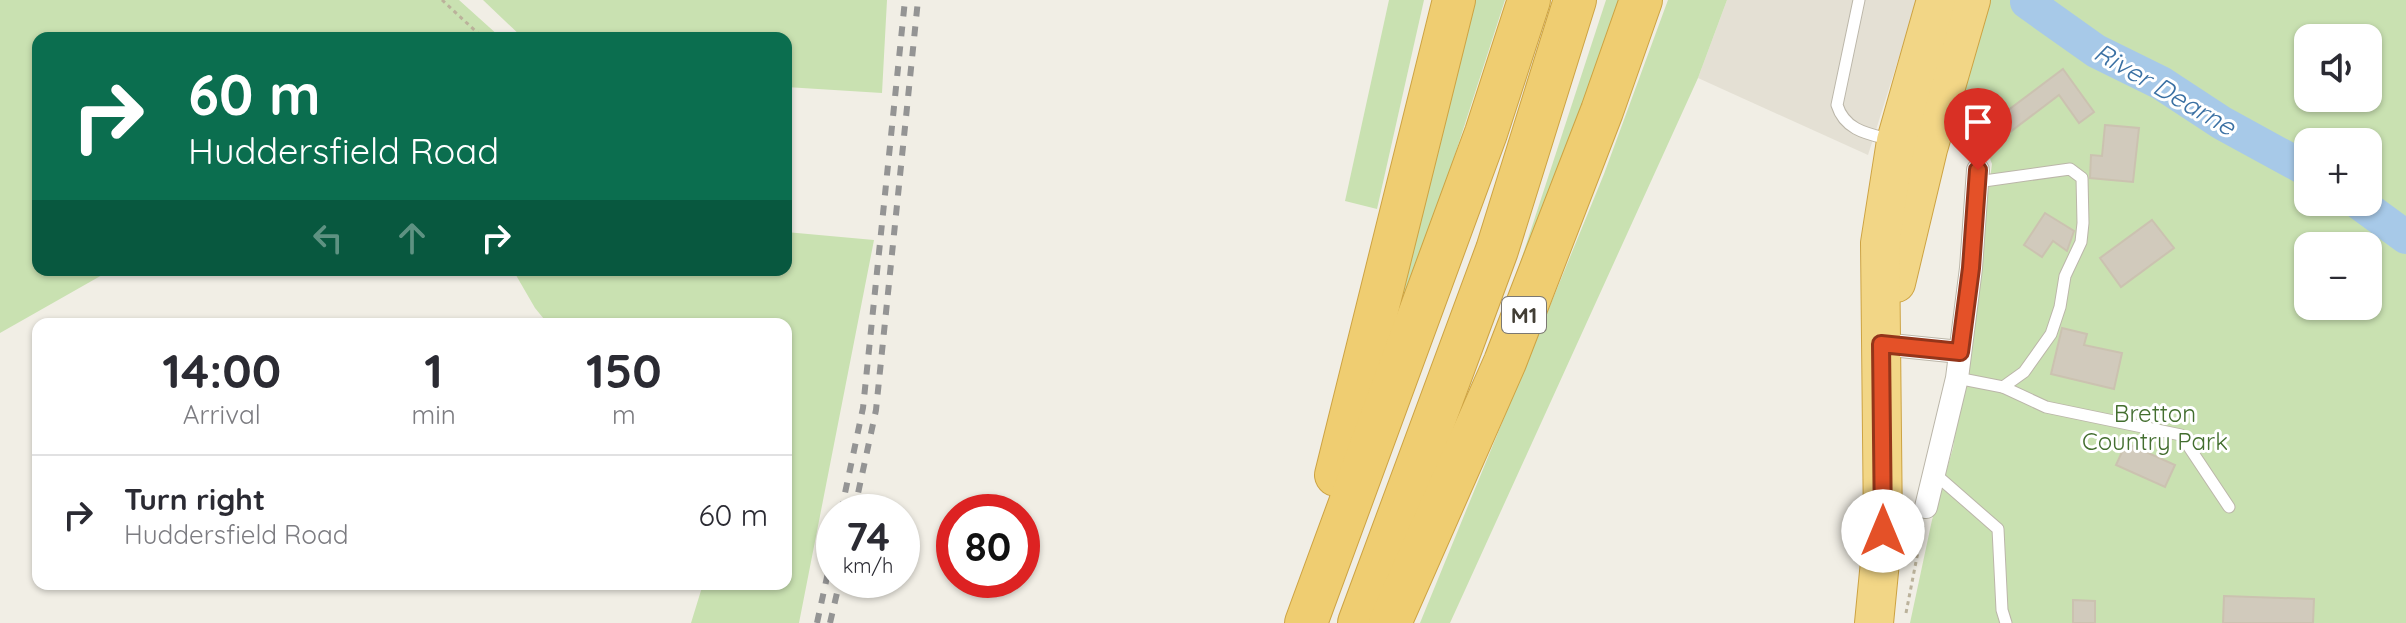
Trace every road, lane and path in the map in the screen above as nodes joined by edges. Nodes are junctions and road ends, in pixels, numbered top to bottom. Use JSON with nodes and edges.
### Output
{"nodes":[{"id":1,"x":442,"y":0,"type":"edge"},
{"id":2,"x":1454,"y":0,"type":"edge"},
{"id":3,"x":1529,"y":0,"type":"edge"},
{"id":4,"x":1575,"y":0,"type":"edge"},
{"id":5,"x":1641,"y":0,"type":"edge"},
{"id":6,"x":1859,"y":0,"type":"edge"},
{"id":7,"x":1936,"y":0,"type":"edge"},
{"id":8,"x":1971,"y":0,"type":"edge"},
{"id":9,"x":477,"y":32,"type":"edge"},
{"id":10,"x":1912,"y":145,"type":"junction"},
{"id":11,"x":1977,"y":176,"type":"joint"},
{"id":12,"x":1881,"y":344,"type":"junction"},
{"id":13,"x":1960,"y":352,"type":"junction"},
{"id":14,"x":1957,"y":378,"type":"junction"},
{"id":15,"x":2003,"y":387,"type":"junction"},
{"id":16,"x":1934,"y":474,"type":"junction"},
{"id":17,"x":1926,"y":507,"type":"joint"},
{"id":18,"x":2229,"y":507,"type":"dead end"},
{"id":19,"x":1297,"y":623,"type":"edge"},
{"id":20,"x":1306,"y":623,"type":"edge"},
{"id":21,"x":1359,"y":623,"type":"edge"},
{"id":22,"x":1390,"y":623,"type":"edge"},
{"id":23,"x":1874,"y":623,"type":"edge"},
{"id":24,"x":1903,"y":623,"type":"edge"},
{"id":25,"x":2006,"y":623,"type":"edge"}],
"edges":[{"from":1,"to":9,"type":"path"},
{"from":2,"to":19,"type":"highway"},
{"from":3,"to":20,"type":"highway"},
{"from":4,"to":21,"type":"highway","number":"M1"},
{"from":5,"to":22,"type":"highway","number":"M1"},
{"from":6,"to":10,"type":"lane"},
{"from":7,"to":10,"type":"highway"},
{"from":8,"to":10,"type":"highway"},
{"from":10,"to":12,"type":"highway"},
{"from":11,"to":13,"type":"street"},
{"from":11,"to":15,"type":"lane"},
{"from":12,"to":13,"type":"street"},
{"from":12,"to":23,"type":"highway"},
{"from":13,"to":14,"type":"street"},
{"from":14,"to":15,"type":"lane"},
{"from":14,"to":16,"type":"street"},
{"from":15,"to":18,"type":"lane"},
{"from":16,"to":17,"type":"street"},
{"from":16,"to":25,"type":"lane"},
{"from":17,"to":24,"type":"path"}]}
